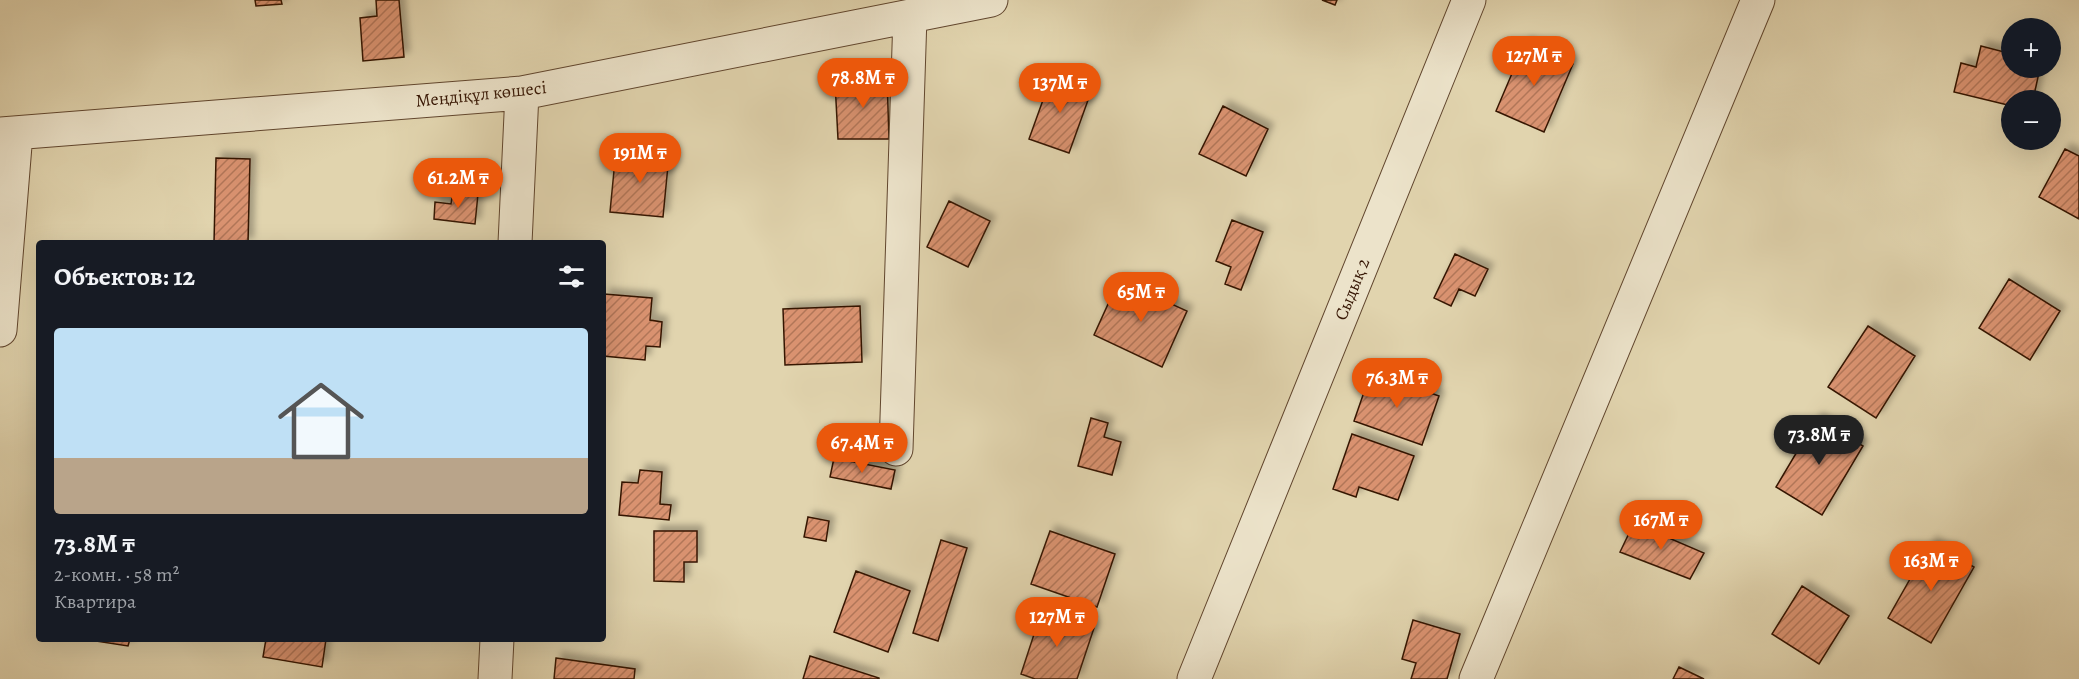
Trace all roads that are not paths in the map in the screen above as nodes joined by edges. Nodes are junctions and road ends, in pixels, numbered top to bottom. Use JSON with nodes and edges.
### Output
{"nodes":[{"id":1,"x":991,"y":0,"type":"edge"},
{"id":2,"x":1468,"y":0,"type":"edge"},
{"id":3,"x":1758,"y":0,"type":"edge"},
{"id":4,"x":910,"y":16,"type":"junction"},
{"id":5,"x":522,"y":93,"type":"junction"},
{"id":6,"x":8,"y":134,"type":"edge"},
{"id":7,"x":515,"y":240,"type":"edge"},
{"id":8,"x":0,"y":330,"type":"edge"},
{"id":9,"x":896,"y":449,"type":"dead end"},
{"id":10,"x":497,"y":642,"type":"edge"},
{"id":11,"x":495,"y":679,"type":"edge"},
{"id":12,"x":1194,"y":679,"type":"edge"},
{"id":13,"x":1476,"y":679,"type":"edge"}],
"edges":[{"from":1,"to":4,"type":"street","name":"Меңдіқұл көшесі"},
{"from":2,"to":12,"type":"street","name":"Сыдық 2"},
{"from":3,"to":13,"type":"street"},
{"from":4,"to":5,"type":"street","name":"Меңдіқұл көшесі"},
{"from":4,"to":9,"type":"street"},
{"from":5,"to":6,"type":"street","name":"Меңдіқұл көшесі"},
{"from":5,"to":7,"type":"street"},
{"from":6,"to":8,"type":"street"},
{"from":10,"to":11,"type":"street"}]}
